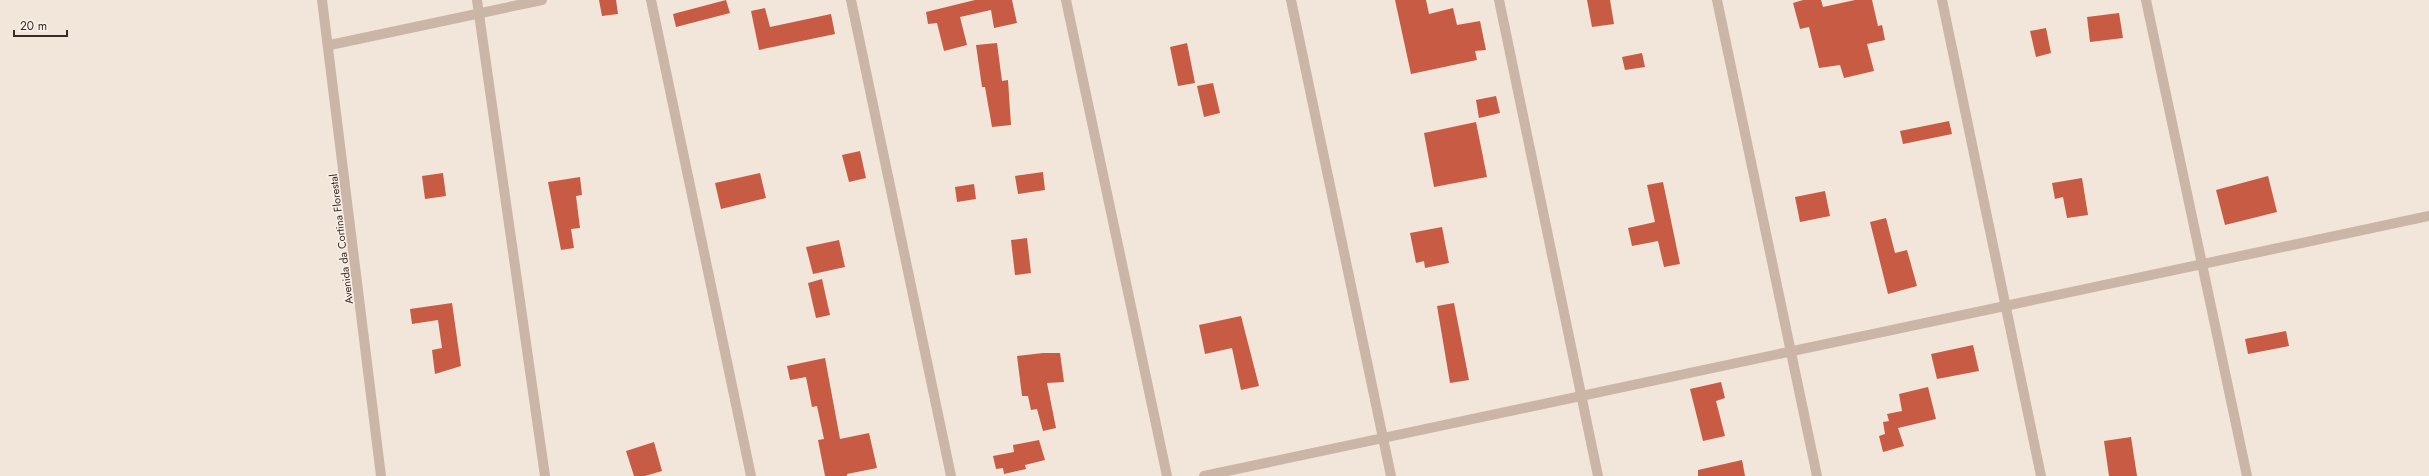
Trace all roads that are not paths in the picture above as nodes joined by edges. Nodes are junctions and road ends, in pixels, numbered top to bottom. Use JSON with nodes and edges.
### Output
{"nodes":[{"id":1,"x":322,"y":0,"type":"edge"},
{"id":2,"x":477,"y":0,"type":"edge"},
{"id":3,"x":542,"y":0,"type":"edge"},
{"id":4,"x":651,"y":0,"type":"edge"},
{"id":5,"x":850,"y":0,"type":"edge"},
{"id":6,"x":1066,"y":0,"type":"edge"},
{"id":7,"x":1291,"y":0,"type":"edge"},
{"id":8,"x":1498,"y":0,"type":"edge"},
{"id":9,"x":1717,"y":0,"type":"edge"},
{"id":10,"x":1942,"y":0,"type":"edge"},
{"id":11,"x":2146,"y":0,"type":"edge"},
{"id":12,"x":479,"y":14,"type":"junction"},
{"id":13,"x":330,"y":46,"type":"junction"},
{"id":14,"x":2429,"y":216,"type":"edge"},
{"id":15,"x":2202,"y":264,"type":"junction"},
{"id":16,"x":2006,"y":306,"type":"junction"},
{"id":17,"x":1791,"y":351,"type":"junction"},
{"id":18,"x":1581,"y":396,"type":"junction"},
{"id":19,"x":1383,"y":438,"type":"junction"},
{"id":20,"x":381,"y":476,"type":"edge"},
{"id":21,"x":545,"y":476,"type":"edge"},
{"id":22,"x":751,"y":476,"type":"edge"},
{"id":23,"x":951,"y":476,"type":"edge"},
{"id":24,"x":1166,"y":476,"type":"edge"},
{"id":25,"x":1204,"y":476,"type":"edge"},
{"id":26,"x":1391,"y":476,"type":"edge"},
{"id":27,"x":1598,"y":476,"type":"edge"},
{"id":28,"x":1817,"y":476,"type":"edge"},
{"id":29,"x":2041,"y":476,"type":"edge"},
{"id":30,"x":2247,"y":476,"type":"edge"}],
"edges":[{"from":1,"to":13,"type":"street","name":"Avenida da Cortina Florestal"},
{"from":2,"to":12,"type":"street"},
{"from":3,"to":12,"type":"street"},
{"from":4,"to":22,"type":"street"},
{"from":5,"to":23,"type":"street"},
{"from":6,"to":24,"type":"street"},
{"from":7,"to":19,"type":"street"},
{"from":8,"to":18,"type":"street"},
{"from":9,"to":17,"type":"street"},
{"from":10,"to":16,"type":"street"},
{"from":11,"to":15,"type":"street"},
{"from":12,"to":13,"type":"street"},
{"from":12,"to":21,"type":"street"},
{"from":13,"to":20,"type":"street","name":"Avenida da Cortina Florestal"},
{"from":14,"to":15,"type":"street"},
{"from":15,"to":16,"type":"street"},
{"from":15,"to":30,"type":"street"},
{"from":16,"to":17,"type":"street"},
{"from":16,"to":29,"type":"street"},
{"from":17,"to":18,"type":"street"},
{"from":17,"to":28,"type":"street"},
{"from":18,"to":19,"type":"street"},
{"from":18,"to":27,"type":"street"},
{"from":19,"to":25,"type":"street"},
{"from":19,"to":26,"type":"street"}]}
